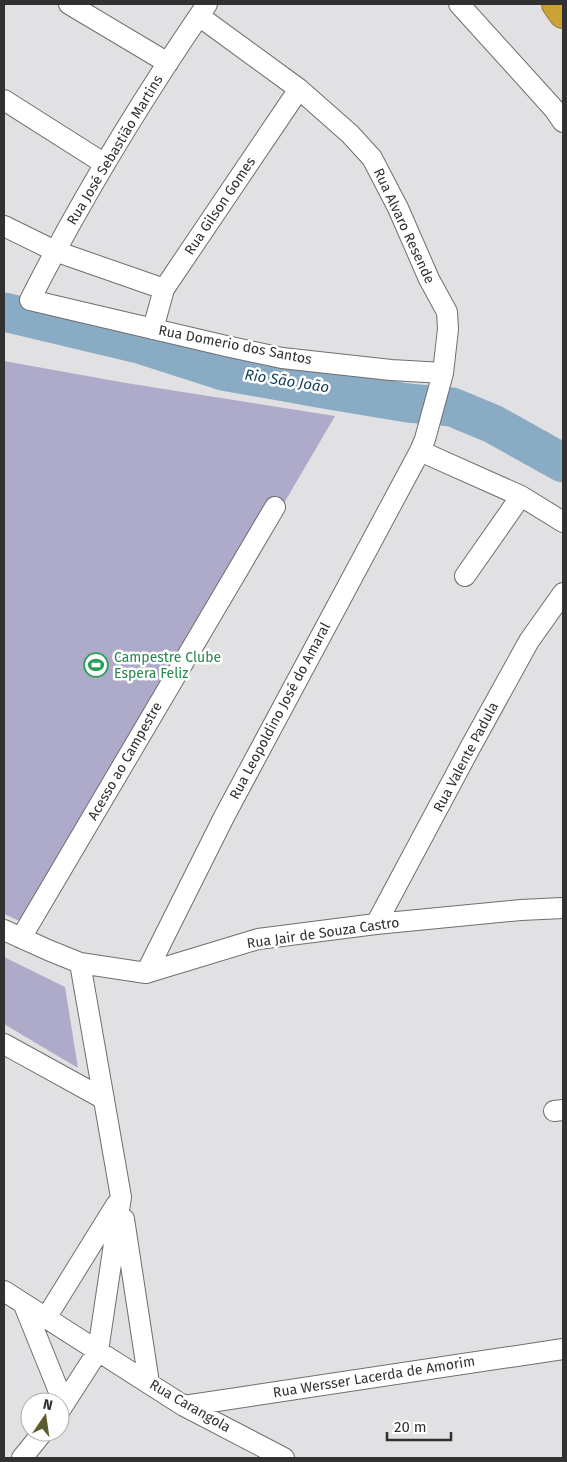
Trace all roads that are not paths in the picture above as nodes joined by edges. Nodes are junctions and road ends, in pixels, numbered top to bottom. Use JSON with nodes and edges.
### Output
{"nodes":[{"id":1,"x":69,"y":4,"type":"edge"},
{"id":2,"x":459,"y":4,"type":"edge"},
{"id":3,"x":556,"y":4,"type":"edge"},
{"id":4,"x":203,"y":10,"type":"edge"},
{"id":5,"x":563,"y":14,"type":"edge"},
{"id":6,"x":168,"y":63,"type":"junction"},
{"id":7,"x":299,"y":89,"type":"junction"},
{"id":8,"x":4,"y":100,"type":"edge"},
{"id":9,"x":563,"y":122,"type":"edge"},
{"id":10,"x":104,"y":164,"type":"junction"},
{"id":11,"x":4,"y":226,"type":"edge"},
{"id":12,"x":54,"y":251,"type":"junction"},
{"id":13,"x":164,"y":289,"type":"junction"},
{"id":14,"x":30,"y":300,"type":"joint"},
{"id":15,"x":153,"y":329,"type":"junction"},
{"id":16,"x":443,"y":373,"type":"junction"},
{"id":17,"x":422,"y":445,"type":"junction"},
{"id":18,"x":521,"y":496,"type":"junction"},
{"id":19,"x":275,"y":506,"type":"dead end"},
{"id":20,"x":563,"y":522,"type":"edge"},
{"id":21,"x":465,"y":576,"type":"dead end"},
{"id":22,"x":563,"y":593,"type":"edge"},
{"id":23,"x":563,"y":908,"type":"edge"},
{"id":24,"x":376,"y":924,"type":"junction"},
{"id":25,"x":13,"y":934,"type":"edge"},
{"id":26,"x":80,"y":963,"type":"junction"},
{"id":27,"x":146,"y":973,"type":"junction"},
{"id":28,"x":4,"y":1044,"type":"edge"},
{"id":29,"x":104,"y":1099,"type":"junction"},
{"id":30,"x":121,"y":1197,"type":"junction"},
{"id":31,"x":4,"y":1291,"type":"edge"},
{"id":32,"x":24,"y":1305,"type":"junction"},
{"id":33,"x":46,"y":1318,"type":"junction"},
{"id":34,"x":563,"y":1348,"type":"edge"},
{"id":35,"x":98,"y":1352,"type":"junction"},
{"id":36,"x":149,"y":1383,"type":"junction"},
{"id":37,"x":56,"y":1392,"type":"edge"},
{"id":38,"x":70,"y":1395,"type":"edge"},
{"id":39,"x":184,"y":1406,"type":"junction"},
{"id":40,"x":34,"y":1442,"type":"edge"},
{"id":41,"x":22,"y":1458,"type":"edge"},
{"id":42,"x":284,"y":1458,"type":"edge"}],
"edges":[{"from":1,"to":6,"type":"street"},
{"from":2,"to":9,"type":"street"},
{"from":3,"to":5,"type":"highway"},
{"from":4,"to":6,"type":"street","name":"Rua José Sebastião Martins"},
{"from":4,"to":7,"type":"street","name":"Rua Alvaro Resende"},
{"from":6,"to":10,"type":"street","name":"Rua José Sebastião Martins"},
{"from":7,"to":13,"type":"street","name":"Rua Gilson Gomes"},
{"from":7,"to":16,"type":"street","name":"Rua Alvaro Resende"},
{"from":8,"to":10,"type":"street"},
{"from":10,"to":12,"type":"street","name":"Rua José Sebastião Martins"},
{"from":11,"to":12,"type":"street"},
{"from":12,"to":13,"type":"street"},
{"from":12,"to":14,"type":"street","name":"Rua José Sebastião Martins"},
{"from":13,"to":15,"type":"street","name":"Rua Gilson Gomes"},
{"from":14,"to":15,"type":"street","name":"Rua Domerio dos Santos"},
{"from":15,"to":16,"type":"street","name":"Rua Domerio dos Santos"},
{"from":16,"to":17,"type":"street","name":"Rua Alvaro Resende"},
{"from":17,"to":18,"type":"street"},
{"from":17,"to":27,"type":"street","name":"Rua Leopoldino José do Amaral"},
{"from":18,"to":20,"type":"street"},
{"from":18,"to":21,"type":"street"},
{"from":19,"to":25,"type":"street","name":"Acesso ao Campestre"},
{"from":22,"to":24,"type":"street","name":"Rua Valente Padula"},
{"from":23,"to":24,"type":"street","name":"Rua Jair de Souza Castro"},
{"from":24,"to":27,"type":"street","name":"Rua Jair de Souza Castro"},
{"from":25,"to":26,"type":"street","name":"Rua Jair de Souza Castro"},
{"from":26,"to":27,"type":"street","name":"Rua Jair de Souza Castro"},
{"from":26,"to":29,"type":"street"},
{"from":28,"to":29,"type":"street"},
{"from":29,"to":30,"type":"street"},
{"from":30,"to":33,"type":"street"},
{"from":30,"to":35,"type":"street"},
{"from":30,"to":36,"type":"street"},
{"from":31,"to":32,"type":"street","name":"Rua Carangola"},
{"from":32,"to":33,"type":"street","name":"Rua Carangola"},
{"from":32,"to":37,"type":"street"},
{"from":33,"to":35,"type":"street","name":"Rua Carangola"},
{"from":34,"to":39,"type":"street","name":"Rua Wersser Lacerda de Amorim"},
{"from":35,"to":36,"type":"street","name":"Rua Carangola"},
{"from":35,"to":38,"type":"street"},
{"from":36,"to":39,"type":"street","name":"Rua Carangola"},
{"from":39,"to":42,"type":"street","name":"Rua Carangola"},
{"from":40,"to":41,"type":"street"}]}
